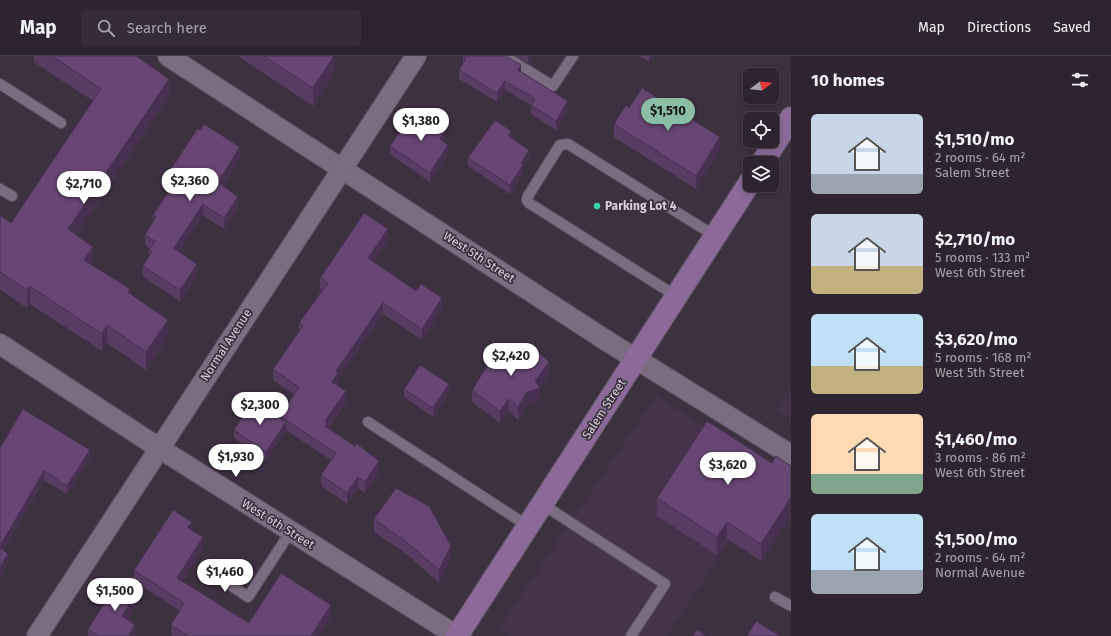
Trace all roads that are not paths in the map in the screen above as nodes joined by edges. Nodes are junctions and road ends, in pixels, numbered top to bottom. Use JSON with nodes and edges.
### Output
{"nodes":[{"id":1,"x":168,"y":56,"type":"edge"},
{"id":2,"x":416,"y":56,"type":"edge"},
{"id":3,"x":504,"y":56,"type":"edge"},
{"id":4,"x":573,"y":56,"type":"edge"},
{"id":5,"x":0,"y":84,"type":"edge"},
{"id":6,"x":791,"y":118,"type":"edge"},
{"id":7,"x":61,"y":122,"type":"dead end"},
{"id":8,"x":767,"y":156,"type":"edge"},
{"id":9,"x":342,"y":168,"type":"junction"},
{"id":10,"x":0,"y":188,"type":"edge"},
{"id":11,"x":744,"y":192,"type":"edge"},
{"id":12,"x":12,"y":196,"type":"dead end"},
{"id":13,"x":715,"y":236,"type":"junction"},
{"id":14,"x":676,"y":296,"type":"junction"},
{"id":15,"x":0,"y":344,"type":"edge"},
{"id":16,"x":636,"y":359,"type":"junction"},
{"id":17,"x":368,"y":422,"type":"dead end"},
{"id":18,"x":159,"y":448,"type":"junction"},
{"id":19,"x":791,"y":455,"type":"edge"},
{"id":20,"x":542,"y":504,"type":"junction"},
{"id":21,"x":528,"y":526,"type":"junction"},
{"id":22,"x":291,"y":532,"type":"junction"},
{"id":23,"x":217,"y":576,"type":"dead end"},
{"id":24,"x":775,"y":597,"type":"dead end"},
{"id":25,"x":791,"y":606,"type":"edge"},
{"id":26,"x":37,"y":636,"type":"edge"},
{"id":27,"x":457,"y":636,"type":"edge"},
{"id":28,"x":631,"y":636,"type":"edge"}],
"edges":[{"from":1,"to":9,"type":"street","name":"West 5th Street"},
{"from":2,"to":9,"type":"street","name":"Normal Avenue"},
{"from":3,"to":4,"type":"lane"},
{"from":5,"to":7,"type":"lane"},
{"from":6,"to":8,"type":"street"},
{"from":9,"to":16,"type":"street","name":"West 5th Street"},
{"from":9,"to":18,"type":"street","name":"Normal Avenue"},
{"from":10,"to":12,"type":"lane"},
{"from":11,"to":13,"type":"street","name":"Salem Street"},
{"from":13,"to":14,"type":"street","name":"Salem Street"},
{"from":13,"to":14,"type":"lane"},
{"from":14,"to":16,"type":"street","name":"Salem Street"},
{"from":15,"to":18,"type":"street","name":"West 6th Street"},
{"from":16,"to":19,"type":"street","name":"West 5th Street"},
{"from":16,"to":20,"type":"street","name":"Salem Street"},
{"from":17,"to":21,"type":"lane"},
{"from":18,"to":22,"type":"street","name":"West 6th Street"},
{"from":18,"to":26,"type":"street","name":"Normal Avenue"},
{"from":20,"to":21,"type":"street","name":"Salem Street"},
{"from":20,"to":28,"type":"lane"},
{"from":21,"to":27,"type":"street","name":"Salem Street"},
{"from":22,"to":23,"type":"lane"},
{"from":22,"to":27,"type":"street","name":"West 6th Street"},
{"from":24,"to":25,"type":"lane"}]}
